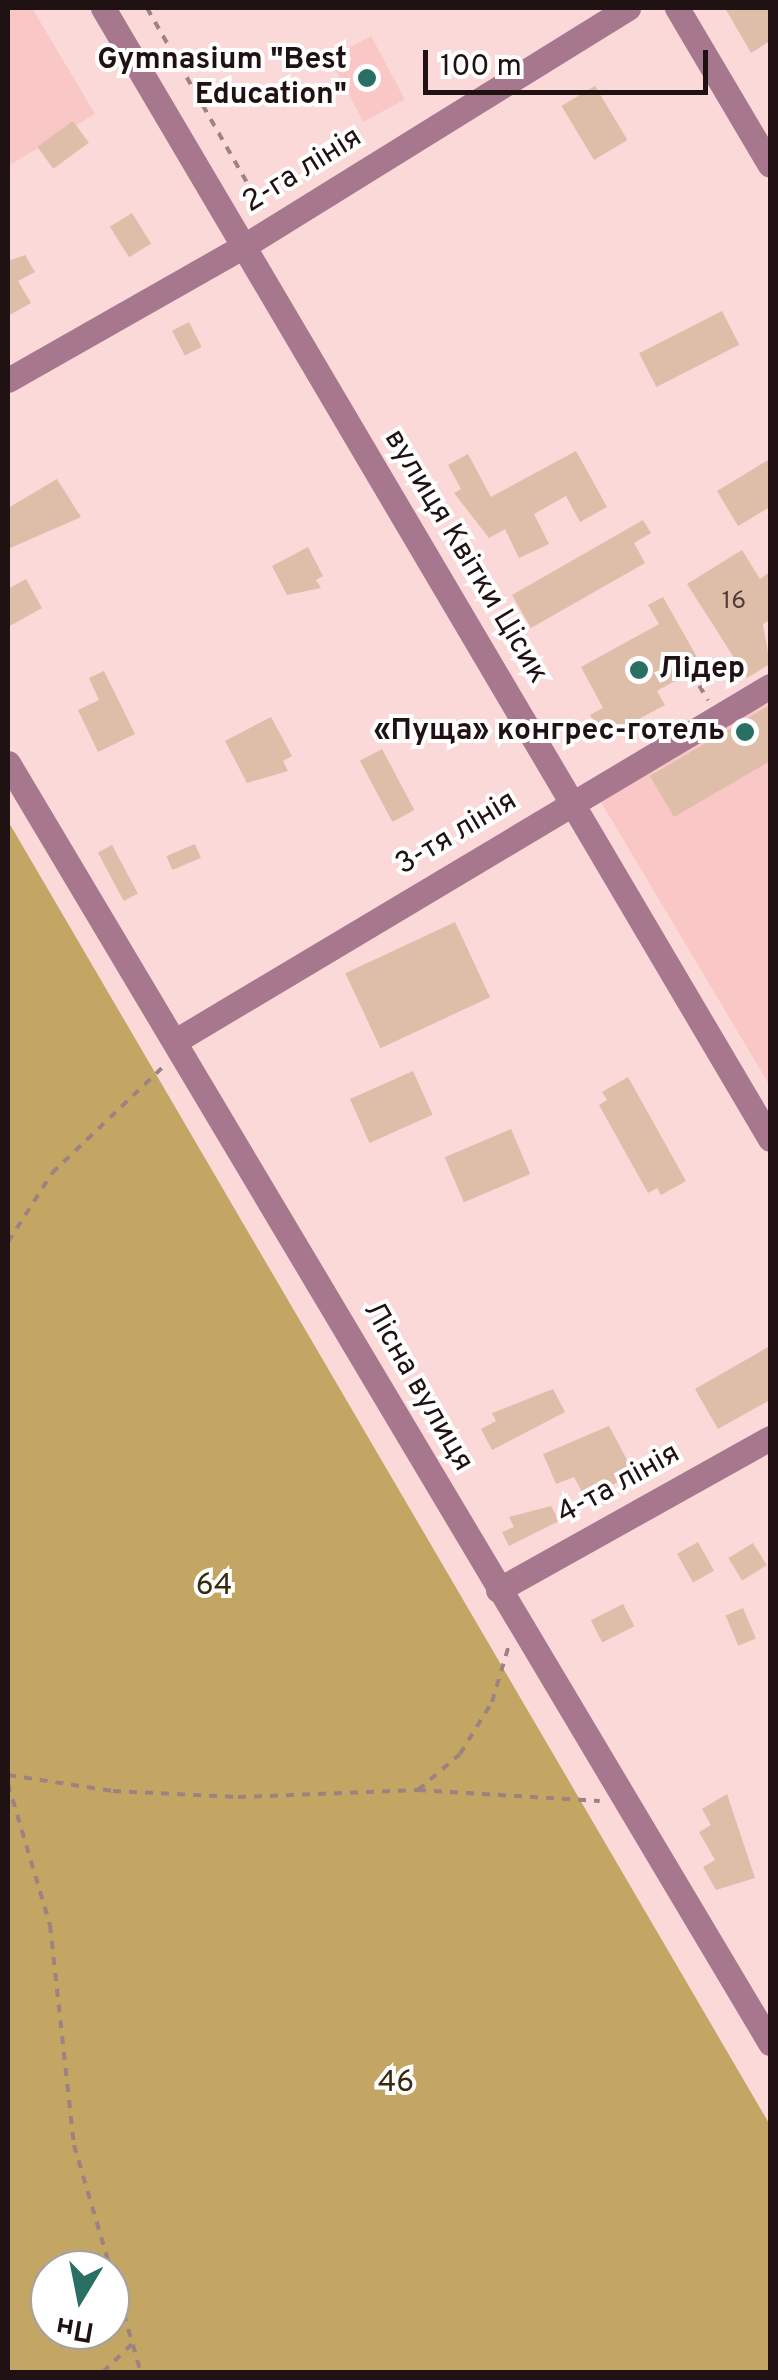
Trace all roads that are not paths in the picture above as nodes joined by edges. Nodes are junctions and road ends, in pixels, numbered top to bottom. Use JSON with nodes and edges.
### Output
{"nodes":[{"id":1,"x":103,"y":8,"type":"edge"},
{"id":2,"x":628,"y":8,"type":"edge"},
{"id":3,"x":677,"y":8,"type":"edge"},
{"id":4,"x":770,"y":165,"type":"edge"},
{"id":5,"x":244,"y":246,"type":"junction"},
{"id":6,"x":8,"y":380,"type":"edge"},
{"id":7,"x":770,"y":686,"type":"edge"},
{"id":8,"x":8,"y":763,"type":"edge"},
{"id":9,"x":572,"y":803,"type":"junction"},
{"id":10,"x":177,"y":1040,"type":"junction"},
{"id":11,"x":770,"y":1139,"type":"edge"},
{"id":12,"x":770,"y":1438,"type":"edge"},
{"id":13,"x":498,"y":1590,"type":"junction"},
{"id":14,"x":770,"y":2043,"type":"edge"}],
"edges":[{"from":1,"to":5,"type":"street","name":"вулиця Квітки Цісик"},
{"from":2,"to":5,"type":"street","name":"2-га лінія"},
{"from":3,"to":4,"type":"street"},
{"from":5,"to":6,"type":"street","name":"2-га лінія"},
{"from":5,"to":9,"type":"street","name":"вулиця Квітки Цісик"},
{"from":7,"to":9,"type":"street","name":"3-тя лінія"},
{"from":8,"to":10,"type":"street","name":"Лісна вулиця"},
{"from":9,"to":10,"type":"street","name":"3-тя лінія"},
{"from":9,"to":11,"type":"street","name":"вулиця Квітки Цісик"},
{"from":10,"to":13,"type":"street","name":"Лісна вулиця"},
{"from":12,"to":13,"type":"street","name":"4-та лінія"},
{"from":13,"to":14,"type":"street","name":"Лісна вулиця"}]}
